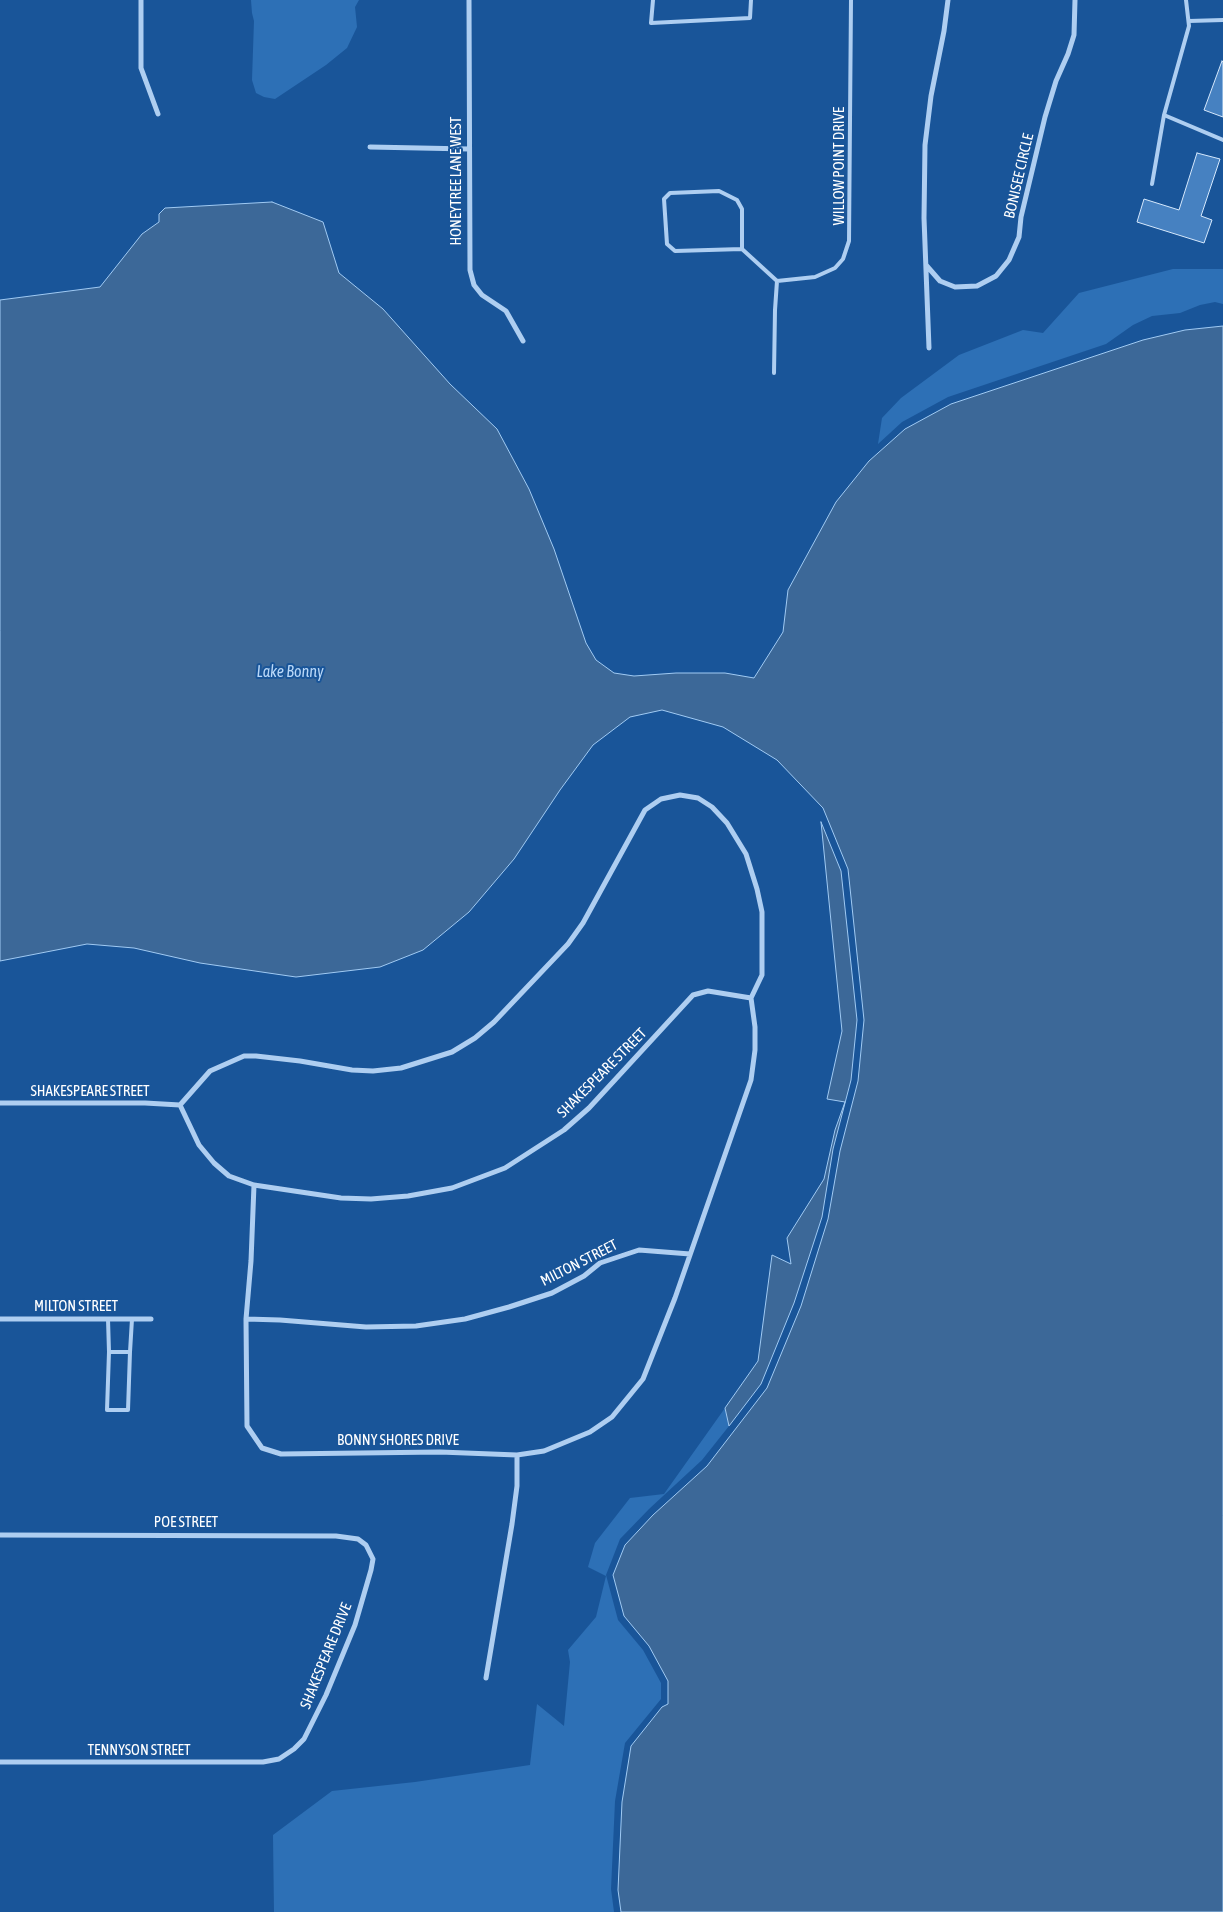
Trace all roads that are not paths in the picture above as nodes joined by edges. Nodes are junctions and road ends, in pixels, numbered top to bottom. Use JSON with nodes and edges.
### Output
{"nodes":[{"id":1,"x":141,"y":0,"type":"edge"},
{"id":2,"x":469,"y":0,"type":"edge"},
{"id":3,"x":653,"y":0,"type":"edge"},
{"id":4,"x":751,"y":0,"type":"edge"},
{"id":5,"x":851,"y":0,"type":"edge"},
{"id":6,"x":948,"y":0,"type":"edge"},
{"id":7,"x":1075,"y":0,"type":"edge"},
{"id":8,"x":1186,"y":0,"type":"edge"},
{"id":9,"x":1223,"y":20,"type":"edge"},
{"id":10,"x":1189,"y":21,"type":"junction"},
{"id":11,"x":158,"y":114,"type":"dead end"},
{"id":12,"x":1164,"y":114,"type":"junction"},
{"id":13,"x":1223,"y":140,"type":"edge"},
{"id":14,"x":370,"y":148,"type":"dead end"},
{"id":15,"x":469,"y":148,"type":"junction"},
{"id":16,"x":1152,"y":184,"type":"dead end"},
{"id":17,"x":742,"y":249,"type":"junction"},
{"id":18,"x":926,"y":265,"type":"junction"},
{"id":19,"x":777,"y":281,"type":"junction"},
{"id":20,"x":524,"y":341,"type":"dead end"},
{"id":21,"x":929,"y":348,"type":"dead end"},
{"id":22,"x":774,"y":373,"type":"dead end"},
{"id":23,"x":751,"y":998,"type":"junction"},
{"id":24,"x":0,"y":1104,"type":"edge"},
{"id":25,"x":180,"y":1105,"type":"junction"},
{"id":26,"x":254,"y":1185,"type":"junction"},
{"id":27,"x":690,"y":1254,"type":"junction"},
{"id":28,"x":0,"y":1319,"type":"edge"},
{"id":29,"x":108,"y":1319,"type":"junction"},
{"id":30,"x":132,"y":1319,"type":"junction"},
{"id":31,"x":151,"y":1319,"type":"dead end"},
{"id":32,"x":246,"y":1319,"type":"junction"},
{"id":33,"x":109,"y":1352,"type":"junction"},
{"id":34,"x":130,"y":1352,"type":"junction"},
{"id":35,"x":517,"y":1455,"type":"junction"},
{"id":36,"x":0,"y":1535,"type":"edge"},
{"id":37,"x":368,"y":1549,"type":"joint"},
{"id":38,"x":486,"y":1678,"type":"dead end"},
{"id":39,"x":278,"y":1759,"type":"joint"},
{"id":40,"x":0,"y":1762,"type":"edge"}],
"edges":[{"from":1,"to":11,"type":"street"},
{"from":2,"to":15,"type":"street","name":"HONEYTREE LANE WEST"},
{"from":3,"to":4,"type":"lane"},
{"from":5,"to":19,"type":"lane","name":"WILLOW POINT DRIVE"},
{"from":6,"to":18,"type":"street"},
{"from":7,"to":18,"type":"street","name":"BONISEE CIRCLE"},
{"from":8,"to":10,"type":"lane"},
{"from":9,"to":10,"type":"lane"},
{"from":10,"to":12,"type":"lane"},
{"from":12,"to":13,"type":"lane"},
{"from":12,"to":16,"type":"lane"},
{"from":14,"to":15,"type":"street"},
{"from":15,"to":20,"type":"street","name":"HONEYTREE LANE WEST"},
{"from":17,"to":17,"type":"lane"},
{"from":17,"to":19,"type":"lane"},
{"from":18,"to":21,"type":"street"},
{"from":19,"to":22,"type":"lane"},
{"from":23,"to":25,"type":"street"},
{"from":23,"to":26,"type":"street","name":"SHAKESPEARE STREET"},
{"from":23,"to":27,"type":"street"},
{"from":24,"to":25,"type":"street","name":"SHAKESPEARE STREET"},
{"from":25,"to":26,"type":"street","name":"SHAKESPEARE STREET"},
{"from":26,"to":32,"type":"street","name":"BONNY SHORES DRIVE"},
{"from":27,"to":32,"type":"street","name":"MILTON STREET"},
{"from":27,"to":35,"type":"street","name":"BONNY SHORES DRIVE"},
{"from":28,"to":29,"type":"street","name":"MILTON STREET"},
{"from":29,"to":30,"type":"street","name":"MILTON STREET"},
{"from":29,"to":33,"type":"lane"},
{"from":30,"to":31,"type":"street","name":"MILTON STREET"},
{"from":30,"to":34,"type":"lane"},
{"from":32,"to":35,"type":"street","name":"BONNY SHORES DRIVE"},
{"from":33,"to":34,"type":"lane"},
{"from":33,"to":34,"type":"lane"},
{"from":35,"to":38,"type":"street"},
{"from":36,"to":37,"type":"street","name":"POE STREET"},
{"from":37,"to":39,"type":"street","name":"SHAKESPEARE DRIVE"},
{"from":39,"to":40,"type":"street","name":"TENNYSON STREET"}]}
